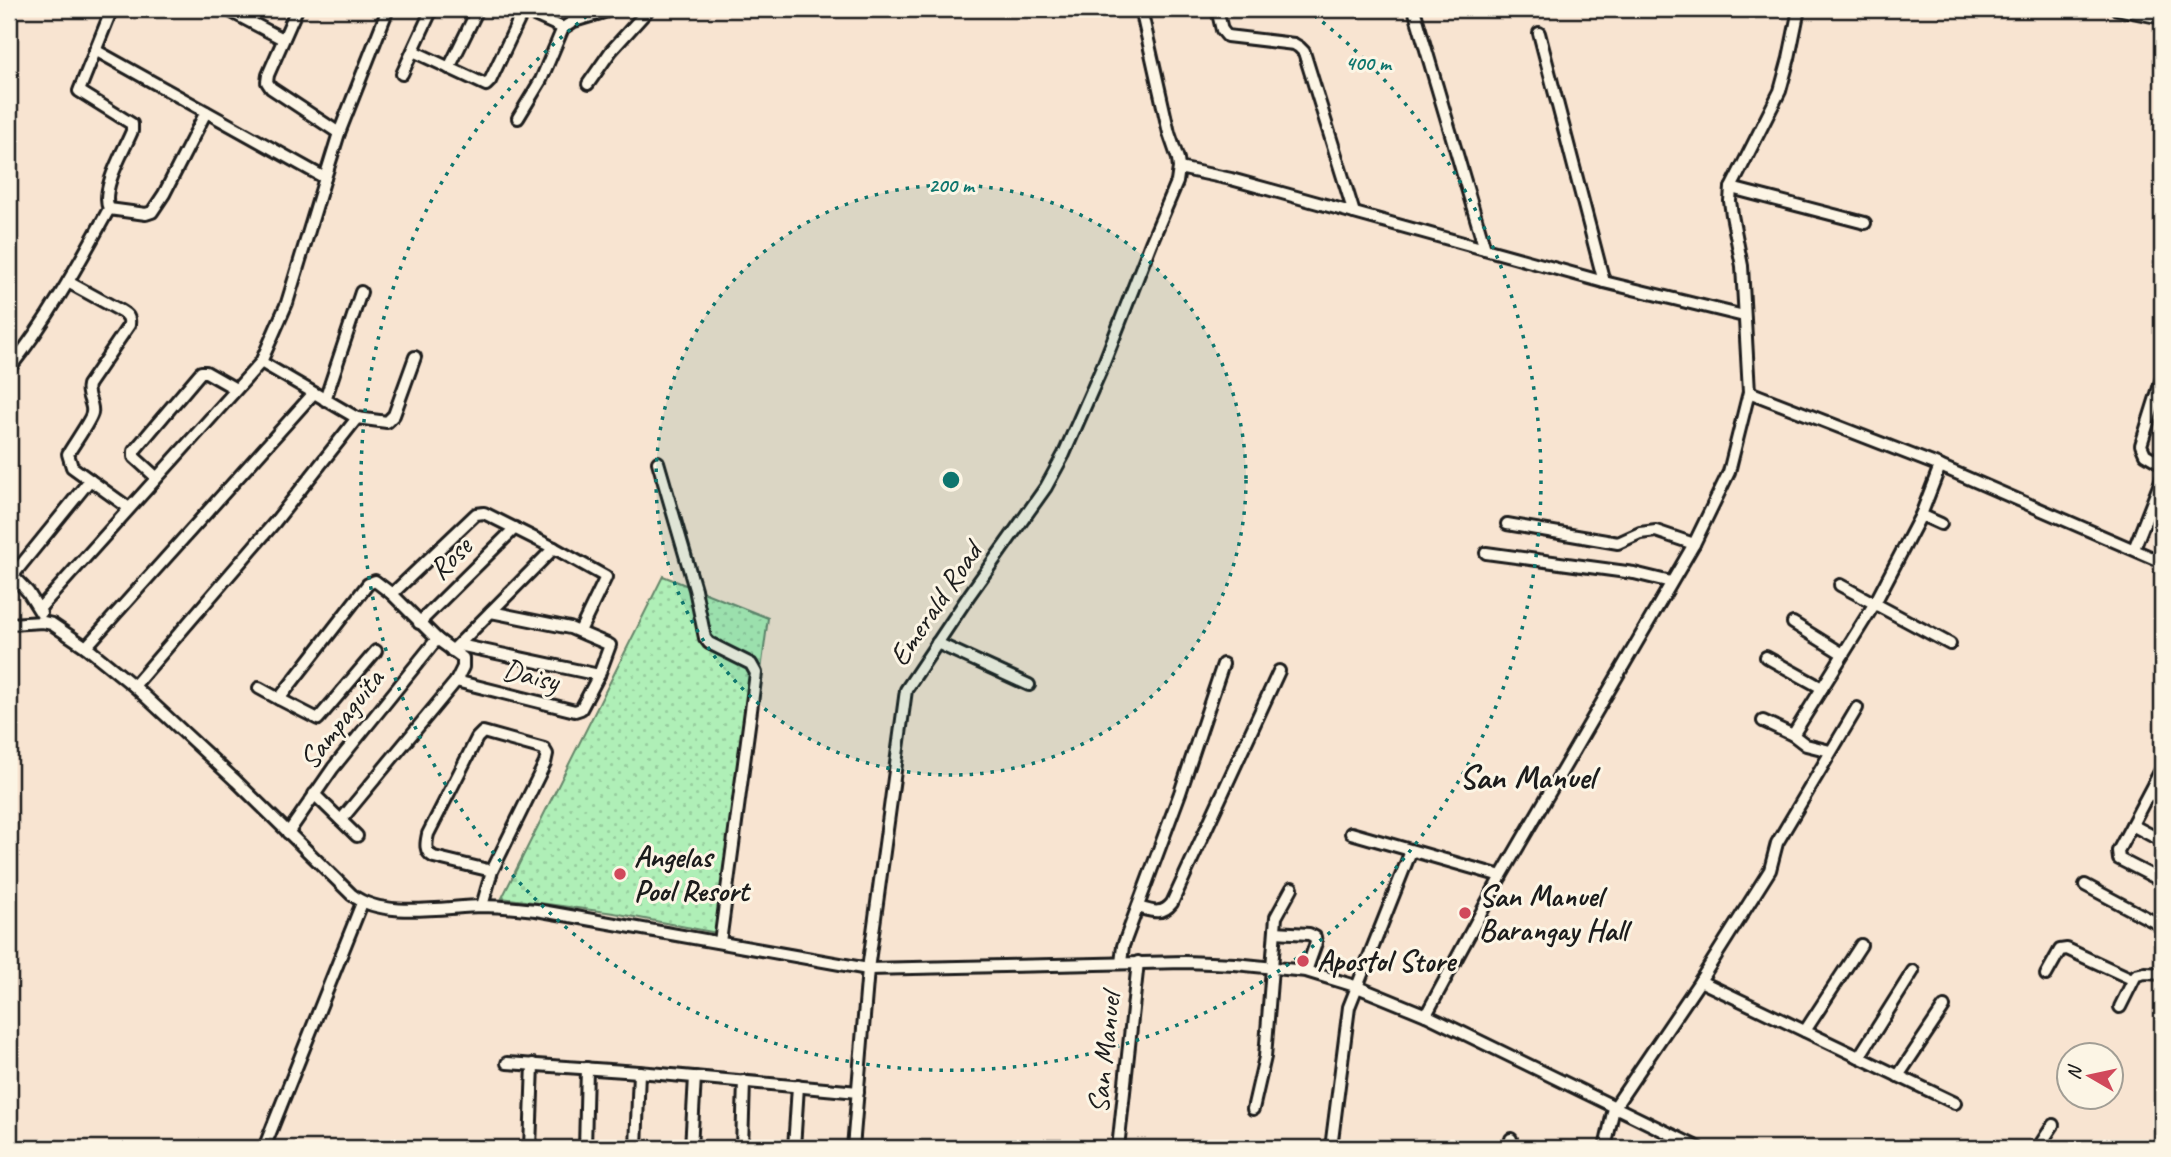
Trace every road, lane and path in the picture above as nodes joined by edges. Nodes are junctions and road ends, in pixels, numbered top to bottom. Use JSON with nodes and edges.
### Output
{"nodes":[{"id":1,"x":112,"y":9,"type":"edge"},
{"id":2,"x":226,"y":9,"type":"edge"},
{"id":3,"x":297,"y":9,"type":"edge"},
{"id":4,"x":388,"y":9,"type":"edge"},
{"id":5,"x":432,"y":9,"type":"edge"},
{"id":6,"x":478,"y":9,"type":"edge"},
{"id":7,"x":614,"y":9,"type":"edge"},
{"id":8,"x":649,"y":9,"type":"edge"},
{"id":9,"x":1141,"y":9,"type":"edge"},
{"id":10,"x":1217,"y":9,"type":"edge"},
{"id":11,"x":1413,"y":9,"type":"edge"},
{"id":12,"x":1799,"y":9,"type":"edge"},
{"id":13,"x":2117,"y":9,"type":"edge"},
{"id":14,"x":523,"y":10,"type":"edge"},
{"id":15,"x":2162,"y":18,"type":"edge"},
{"id":16,"x":564,"y":28,"type":"junction"},
{"id":17,"x":1539,"y":33,"type":"dead end"},
{"id":18,"x":283,"y":39,"type":"junction"},
{"id":19,"x":95,"y":50,"type":"junction"},
{"id":20,"x":412,"y":51,"type":"junction"},
{"id":21,"x":449,"y":68,"type":"junction"},
{"id":22,"x":402,"y":74,"type":"dead end"},
{"id":23,"x":588,"y":84,"type":"dead end"},
{"id":24,"x":206,"y":112,"type":"junction"},
{"id":25,"x":519,"y":118,"type":"dead end"},
{"id":26,"x":339,"y":132,"type":"junction"},
{"id":27,"x":1179,"y":168,"type":"junction"},
{"id":28,"x":325,"y":178,"type":"junction"},
{"id":29,"x":1731,"y":188,"type":"junction"},
{"id":30,"x":109,"y":209,"type":"junction"},
{"id":31,"x":1354,"y":213,"type":"junction"},
{"id":32,"x":1865,"y":223,"type":"dead end"},
{"id":33,"x":1485,"y":249,"type":"junction"},
{"id":34,"x":68,"y":282,"type":"junction"},
{"id":35,"x":1604,"y":282,"type":"junction"},
{"id":36,"x":361,"y":292,"type":"dead end"},
{"id":37,"x":1744,"y":316,"type":"junction"},
{"id":38,"x":415,"y":357,"type":"dead end"},
{"id":39,"x":261,"y":362,"type":"junction"},
{"id":40,"x":9,"y":369,"type":"edge"},
{"id":41,"x":2162,"y":378,"type":"edge"},
{"id":42,"x":236,"y":389,"type":"junction"},
{"id":43,"x":1749,"y":392,"type":"junction"},
{"id":44,"x":313,"y":394,"type":"junction"},
{"id":45,"x":326,"y":400,"type":"junction"},
{"id":46,"x":2159,"y":400,"type":"edge"},
{"id":47,"x":357,"y":418,"type":"junction"},
{"id":48,"x":657,"y":462,"type":"dead end"},
{"id":49,"x":2162,"y":464,"type":"edge"},
{"id":50,"x":1940,"y":466,"type":"junction"},
{"id":51,"x":156,"y":477,"type":"junction"},
{"id":52,"x":2162,"y":478,"type":"edge"},
{"id":53,"x":90,"y":480,"type":"junction"},
{"id":54,"x":129,"y":508,"type":"junction"},
{"id":55,"x":1921,"y":515,"type":"junction"},
{"id":56,"x":1507,"y":524,"type":"dead end"},
{"id":57,"x":1941,"y":524,"type":"dead end"},
{"id":58,"x":515,"y":528,"type":"junction"},
{"id":59,"x":1694,"y":544,"type":"junction"},
{"id":60,"x":554,"y":548,"type":"junction"},
{"id":61,"x":2134,"y":549,"type":"junction"},
{"id":62,"x":1486,"y":552,"type":"dead end"},
{"id":63,"x":2162,"y":562,"type":"edge"},
{"id":64,"x":11,"y":574,"type":"edge"},
{"id":65,"x":1671,"y":582,"type":"junction"},
{"id":66,"x":1840,"y":585,"type":"dead end"},
{"id":67,"x":392,"y":594,"type":"junction"},
{"id":68,"x":1875,"y":603,"type":"junction"},
{"id":69,"x":40,"y":608,"type":"junction"},
{"id":70,"x":491,"y":612,"type":"junction"},
{"id":71,"x":43,"y":622,"type":"junction"},
{"id":72,"x":419,"y":623,"type":"junction"},
{"id":73,"x":1793,"y":623,"type":"dead end"},
{"id":74,"x":9,"y":624,"type":"edge"},
{"id":75,"x":580,"y":631,"type":"junction"},
{"id":76,"x":437,"y":639,"type":"junction"},
{"id":77,"x":937,"y":643,"type":"junction"},
{"id":78,"x":1950,"y":645,"type":"dead end"},
{"id":79,"x":86,"y":646,"type":"junction"},
{"id":80,"x":455,"y":648,"type":"junction"},
{"id":81,"x":376,"y":651,"type":"dead end"},
{"id":82,"x":1843,"y":654,"type":"junction"},
{"id":83,"x":1766,"y":657,"type":"dead end"},
{"id":84,"x":1223,"y":664,"type":"dead end"},
{"id":85,"x":1279,"y":671,"type":"dead end"},
{"id":86,"x":599,"y":675,"type":"junction"},
{"id":87,"x":456,"y":681,"type":"junction"},
{"id":88,"x":1029,"y":685,"type":"dead end"},
{"id":89,"x":134,"y":686,"type":"junction"},
{"id":90,"x":259,"y":688,"type":"dead end"},
{"id":91,"x":1822,"y":688,"type":"junction"},
{"id":92,"x":279,"y":699,"type":"junction"},
{"id":93,"x":1857,"y":708,"type":"dead end"},
{"id":94,"x":1763,"y":721,"type":"dead end"},
{"id":95,"x":1793,"y":735,"type":"junction"},
{"id":96,"x":1830,"y":751,"type":"junction"},
{"id":97,"x":2162,"y":768,"type":"edge"},
{"id":98,"x":314,"y":794,"type":"junction"},
{"id":99,"x":2148,"y":794,"type":"junction"},
{"id":100,"x":2162,"y":800,"type":"edge"},
{"id":101,"x":341,"y":820,"type":"junction"},
{"id":102,"x":2132,"y":825,"type":"junction"},
{"id":103,"x":288,"y":833,"type":"junction"},
{"id":104,"x":1350,"y":833,"type":"dead end"},
{"id":105,"x":357,"y":836,"type":"dead end"},
{"id":106,"x":2162,"y":841,"type":"edge"},
{"id":107,"x":1411,"y":851,"type":"junction"},
{"id":108,"x":492,"y":871,"type":"junction"},
{"id":109,"x":1501,"y":876,"type":"junction"},
{"id":110,"x":2162,"y":881,"type":"edge"},
{"id":111,"x":2085,"y":885,"type":"dead end"},
{"id":112,"x":1292,"y":888,"type":"dead end"},
{"id":113,"x":362,"y":903,"type":"junction"},
{"id":114,"x":482,"y":906,"type":"junction"},
{"id":115,"x":1138,"y":907,"type":"junction"},
{"id":116,"x":2162,"y":926,"type":"edge"},
{"id":117,"x":1275,"y":932,"type":"junction"},
{"id":118,"x":720,"y":942,"type":"junction"},
{"id":119,"x":1861,"y":944,"type":"dead end"},
{"id":120,"x":1138,"y":962,"type":"junction"},
{"id":121,"x":1121,"y":963,"type":"junction"},
{"id":122,"x":1272,"y":967,"type":"junction"},
{"id":123,"x":868,"y":969,"type":"junction"},
{"id":124,"x":1306,"y":971,"type":"junction"},
{"id":125,"x":1913,"y":971,"type":"dead end"},
{"id":126,"x":2162,"y":974,"type":"edge"},
{"id":127,"x":2046,"y":975,"type":"dead end"},
{"id":128,"x":2133,"y":979,"type":"junction"},
{"id":129,"x":1700,"y":981,"type":"junction"},
{"id":130,"x":1355,"y":986,"type":"junction"},
{"id":131,"x":1944,"y":1006,"type":"dead end"},
{"id":132,"x":2120,"y":1007,"type":"dead end"},
{"id":133,"x":1426,"y":1015,"type":"junction"},
{"id":134,"x":1805,"y":1031,"type":"junction"},
{"id":135,"x":1859,"y":1057,"type":"junction"},
{"id":136,"x":507,"y":1062,"type":"dead end"},
{"id":137,"x":533,"y":1064,"type":"junction"},
{"id":138,"x":587,"y":1068,"type":"junction"},
{"id":139,"x":639,"y":1072,"type":"junction"},
{"id":140,"x":1898,"y":1076,"type":"junction"},
{"id":141,"x":695,"y":1077,"type":"junction"},
{"id":142,"x":744,"y":1081,"type":"junction"},
{"id":143,"x":798,"y":1086,"type":"junction"},
{"id":144,"x":858,"y":1092,"type":"junction"},
{"id":145,"x":1955,"y":1103,"type":"dead end"},
{"id":146,"x":1614,"y":1108,"type":"junction"},
{"id":147,"x":1254,"y":1109,"type":"dead end"},
{"id":148,"x":2053,"y":1125,"type":"dead end"},
{"id":149,"x":264,"y":1148,"type":"edge"},
{"id":150,"x":530,"y":1148,"type":"edge"},
{"id":151,"x":585,"y":1148,"type":"edge"},
{"id":152,"x":636,"y":1148,"type":"edge"},
{"id":153,"x":691,"y":1148,"type":"edge"},
{"id":154,"x":742,"y":1148,"type":"edge"},
{"id":155,"x":794,"y":1148,"type":"edge"},
{"id":156,"x":853,"y":1148,"type":"edge"},
{"id":157,"x":1118,"y":1148,"type":"edge"},
{"id":158,"x":1331,"y":1148,"type":"edge"},
{"id":159,"x":1605,"y":1148,"type":"edge"},
{"id":160,"x":1699,"y":1148,"type":"edge"},
{"id":161,"x":2038,"y":1148,"type":"edge"}],
"edges":[{"from":1,"to":19,"type":"street"},
{"from":2,"to":18,"type":"street"},
{"from":3,"to":18,"type":"street"},
{"from":4,"to":26,"type":"street"},
{"from":5,"to":20,"type":"street"},
{"from":6,"to":21,"type":"street"},
{"from":7,"to":16,"type":"street"},
{"from":8,"to":23,"type":"street"},
{"from":9,"to":27,"type":"street"},
{"from":10,"to":31,"type":"street"},
{"from":11,"to":33,"type":"street"},
{"from":12,"to":29,"type":"street"},
{"from":13,"to":15,"type":"street"},
{"from":14,"to":16,"type":"street"},
{"from":14,"to":21,"type":"street"},
{"from":16,"to":25,"type":"street"},
{"from":17,"to":35,"type":"street"},
{"from":18,"to":26,"type":"street"},
{"from":19,"to":24,"type":"street"},
{"from":19,"to":30,"type":"street"},
{"from":20,"to":21,"type":"street"},
{"from":20,"to":22,"type":"street"},
{"from":24,"to":28,"type":"street"},
{"from":24,"to":30,"type":"street"},
{"from":26,"to":28,"type":"street"},
{"from":27,"to":31,"type":"street"},
{"from":27,"to":77,"type":"street","name":"Emerald Road"},
{"from":28,"to":39,"type":"street"},
{"from":29,"to":32,"type":"street"},
{"from":29,"to":37,"type":"street"},
{"from":30,"to":34,"type":"street"},
{"from":31,"to":33,"type":"street"},
{"from":33,"to":35,"type":"street"},
{"from":34,"to":40,"type":"street"},
{"from":34,"to":53,"type":"street"},
{"from":35,"to":37,"type":"street"},
{"from":36,"to":45,"type":"street"},
{"from":37,"to":43,"type":"street"},
{"from":38,"to":47,"type":"street"},
{"from":39,"to":42,"type":"street"},
{"from":39,"to":44,"type":"street"},
{"from":41,"to":46,"type":"street"},
{"from":42,"to":51,"type":"street"},
{"from":42,"to":51,"type":"street"},
{"from":43,"to":50,"type":"street"},
{"from":43,"to":59,"type":"street"},
{"from":44,"to":45,"type":"street"},
{"from":44,"to":79,"type":"street"},
{"from":45,"to":47,"type":"street"},
{"from":46,"to":49,"type":"street"},
{"from":47,"to":89,"type":"street"},
{"from":48,"to":118,"type":"street"},
{"from":50,"to":55,"type":"street"},
{"from":50,"to":61,"type":"street"},
{"from":51,"to":54,"type":"street"},
{"from":52,"to":61,"type":"street"},
{"from":53,"to":54,"type":"street"},
{"from":53,"to":64,"type":"street"},
{"from":54,"to":69,"type":"street"},
{"from":55,"to":57,"type":"street"},
{"from":55,"to":68,"type":"street"},
{"from":56,"to":59,"type":"street"},
{"from":58,"to":60,"type":"street"},
{"from":58,"to":67,"type":"street"},
{"from":58,"to":72,"type":"street","name":"Rose"},
{"from":59,"to":65,"type":"street"},
{"from":60,"to":70,"type":"street"},
{"from":60,"to":75,"type":"street"},
{"from":61,"to":63,"type":"street"},
{"from":62,"to":65,"type":"street"},
{"from":64,"to":69,"type":"street"},
{"from":65,"to":109,"type":"street"},
{"from":66,"to":68,"type":"street"},
{"from":67,"to":72,"type":"street"},
{"from":67,"to":92,"type":"street"},
{"from":68,"to":78,"type":"street"},
{"from":68,"to":82,"type":"street"},
{"from":69,"to":71,"type":"street"},
{"from":70,"to":75,"type":"street","name":"Daisy"},
{"from":70,"to":80,"type":"street"},
{"from":71,"to":74,"type":"street"},
{"from":71,"to":79,"type":"street"},
{"from":72,"to":76,"type":"street"},
{"from":73,"to":82,"type":"street"},
{"from":75,"to":86,"type":"street","name":"Daisy"},
{"from":76,"to":80,"type":"street"},
{"from":76,"to":98,"type":"street","name":"Sampaguita"},
{"from":77,"to":88,"type":"street"},
{"from":77,"to":123,"type":"street","name":"Emerald Road"},
{"from":79,"to":89,"type":"street"},
{"from":80,"to":86,"type":"street"},
{"from":80,"to":87,"type":"street"},
{"from":81,"to":92,"type":"street"},
{"from":82,"to":91,"type":"street"},
{"from":83,"to":91,"type":"street"},
{"from":84,"to":115,"type":"street"},
{"from":85,"to":115,"type":"street"},
{"from":86,"to":87,"type":"street","name":"Daisy"},
{"from":87,"to":101,"type":"street","name":"Daisy"},
{"from":89,"to":103,"type":"street"},
{"from":90,"to":92,"type":"street"},
{"from":91,"to":95,"type":"street"},
{"from":93,"to":96,"type":"street"},
{"from":94,"to":95,"type":"street"},
{"from":95,"to":96,"type":"street"},
{"from":96,"to":129,"type":"street"},
{"from":97,"to":99,"type":"street"},
{"from":98,"to":101,"type":"street"},
{"from":98,"to":103,"type":"street","name":"Sampaguita"},
{"from":99,"to":100,"type":"street"},
{"from":99,"to":102,"type":"street"},
{"from":101,"to":105,"type":"street"},
{"from":102,"to":106,"type":"street"},
{"from":102,"to":110,"type":"street"},
{"from":103,"to":113,"type":"street"},
{"from":104,"to":107,"type":"street"},
{"from":107,"to":109,"type":"street"},
{"from":107,"to":130,"type":"street"},
{"from":108,"to":108,"type":"street"},
{"from":108,"to":114,"type":"street"},
{"from":109,"to":133,"type":"street"},
{"from":111,"to":116,"type":"street"},
{"from":112,"to":117,"type":"street"},
{"from":113,"to":114,"type":"street"},
{"from":113,"to":149,"type":"street"},
{"from":114,"to":118,"type":"street"},
{"from":115,"to":121,"type":"street"},
{"from":117,"to":122,"type":"street"},
{"from":117,"to":124,"type":"street"},
{"from":118,"to":123,"type":"street"},
{"from":119,"to":134,"type":"street"},
{"from":120,"to":121,"type":"street"},
{"from":120,"to":122,"type":"street"},
{"from":120,"to":157,"type":"street","name":"San Manuel"},
{"from":121,"to":123,"type":"street"},
{"from":122,"to":124,"type":"street"},
{"from":122,"to":147,"type":"street"},
{"from":123,"to":144,"type":"street","name":"Emerald Road"},
{"from":124,"to":130,"type":"street"},
{"from":125,"to":135,"type":"street"},
{"from":126,"to":128,"type":"street"},
{"from":127,"to":128,"type":"street"},
{"from":128,"to":132,"type":"street"},
{"from":129,"to":134,"type":"street"},
{"from":129,"to":146,"type":"street"},
{"from":130,"to":133,"type":"street"},
{"from":130,"to":158,"type":"street"},
{"from":131,"to":140,"type":"street"},
{"from":133,"to":146,"type":"street"},
{"from":134,"to":135,"type":"street"},
{"from":135,"to":140,"type":"street"},
{"from":136,"to":137,"type":"street"},
{"from":137,"to":138,"type":"street"},
{"from":137,"to":150,"type":"street"},
{"from":138,"to":139,"type":"street"},
{"from":138,"to":151,"type":"street"},
{"from":139,"to":141,"type":"street"},
{"from":139,"to":152,"type":"street"},
{"from":140,"to":145,"type":"street"},
{"from":141,"to":142,"type":"street"},
{"from":141,"to":153,"type":"street"},
{"from":142,"to":143,"type":"street"},
{"from":142,"to":154,"type":"street"},
{"from":143,"to":144,"type":"street"},
{"from":143,"to":155,"type":"street"},
{"from":144,"to":156,"type":"street","name":"Emerald Road"},
{"from":146,"to":159,"type":"street"},
{"from":146,"to":160,"type":"street"},
{"from":148,"to":161,"type":"street"}]}
